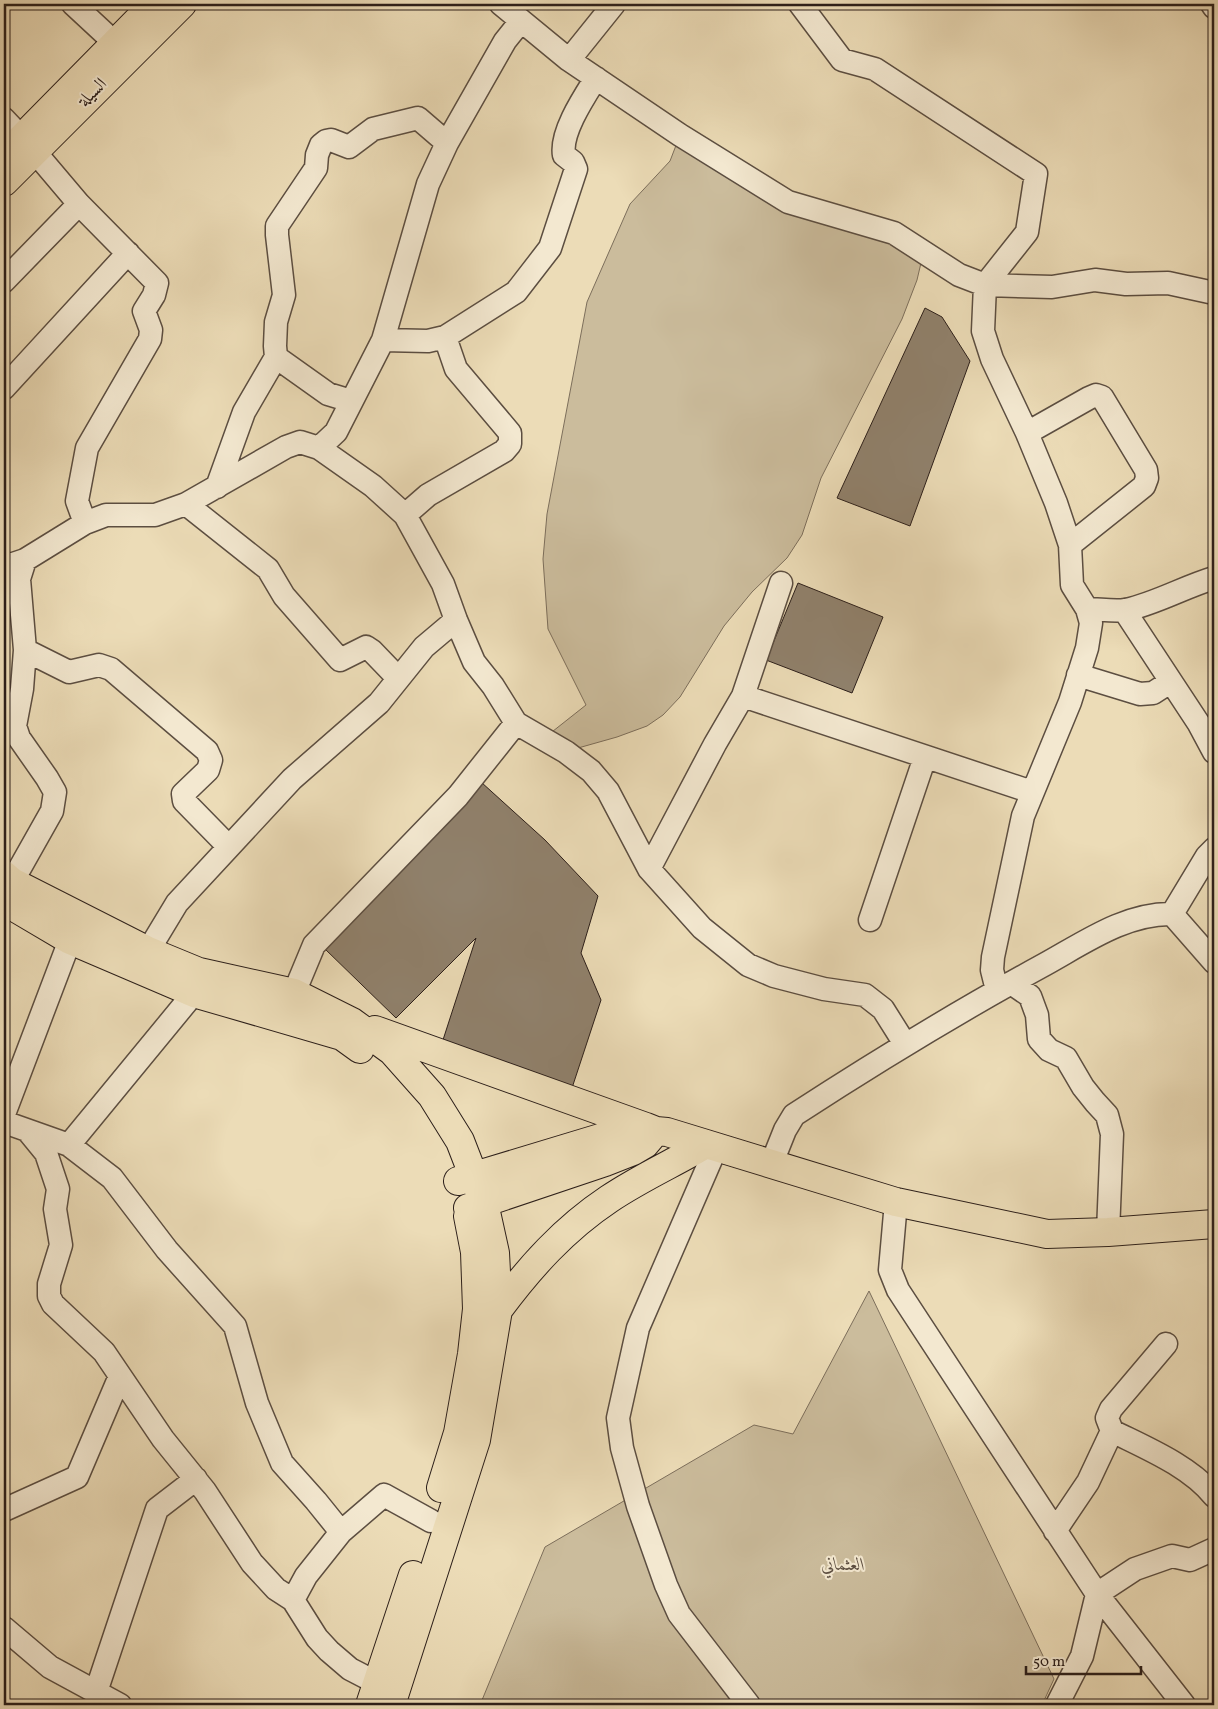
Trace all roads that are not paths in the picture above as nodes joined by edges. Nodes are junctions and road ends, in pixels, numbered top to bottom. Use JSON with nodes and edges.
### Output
{"nodes":[{"id":1,"x":73,"y":4,"type":"edge"},
{"id":2,"x":154,"y":4,"type":"edge"},
{"id":3,"x":182,"y":4,"type":"edge"},
{"id":4,"x":501,"y":4,"type":"edge"},
{"id":5,"x":614,"y":4,"type":"edge"},
{"id":6,"x":800,"y":4,"type":"edge"},
{"id":7,"x":1212,"y":4,"type":"edge"},
{"id":8,"x":1214,"y":7,"type":"edge"},
{"id":9,"x":521,"y":21,"type":"junction"},
{"id":10,"x":115,"y":43,"type":"junction"},
{"id":11,"x":569,"y":60,"type":"junction"},
{"id":12,"x":596,"y":78,"type":"junction"},
{"id":13,"x":16,"y":141,"type":"edge"},
{"id":14,"x":447,"y":143,"type":"junction"},
{"id":15,"x":4,"y":182,"type":"edge"},
{"id":16,"x":79,"y":204,"type":"junction"},
{"id":17,"x":128,"y":253,"type":"junction"},
{"id":18,"x":4,"y":281,"type":"edge"},
{"id":19,"x":985,"y":285,"type":"junction"},
{"id":20,"x":1214,"y":293,"type":"edge"},
{"id":21,"x":445,"y":337,"type":"junction"},
{"id":22,"x":383,"y":340,"type":"junction"},
{"id":23,"x":276,"y":357,"type":"junction"},
{"id":24,"x":4,"y":388,"type":"edge"},
{"id":25,"x":351,"y":401,"type":"junction"},
{"id":26,"x":1027,"y":433,"type":"junction"},
{"id":27,"x":319,"y":448,"type":"junction"},
{"id":28,"x":217,"y":487,"type":"junction"},
{"id":29,"x":186,"y":504,"type":"junction"},
{"id":30,"x":405,"y":515,"type":"junction"},
{"id":31,"x":84,"y":524,"type":"junction"},
{"id":32,"x":1070,"y":545,"type":"junction"},
{"id":33,"x":15,"y":562,"type":"edge"},
{"id":34,"x":1214,"y":578,"type":"edge"},
{"id":35,"x":782,"y":583,"type":"dead end"},
{"id":36,"x":1086,"y":609,"type":"junction"},
{"id":37,"x":1124,"y":610,"type":"junction"},
{"id":38,"x":456,"y":620,"type":"junction"},
{"id":39,"x":25,"y":650,"type":"junction"},
{"id":40,"x":1078,"y":675,"type":"junction"},
{"id":41,"x":398,"y":678,"type":"junction"},
{"id":42,"x":1170,"y":682,"type":"junction"},
{"id":43,"x":743,"y":696,"type":"junction"},
{"id":44,"x":10,"y":723,"type":"edge"},
{"id":45,"x":516,"y":723,"type":"junction"},
{"id":46,"x":1214,"y":752,"type":"edge"},
{"id":47,"x":925,"y":757,"type":"junction"},
{"id":48,"x":1032,"y":792,"type":"junction"},
{"id":49,"x":229,"y":846,"type":"junction"},
{"id":50,"x":1214,"y":849,"type":"edge"},
{"id":51,"x":649,"y":869,"type":"junction"},
{"id":52,"x":6,"y":886,"type":"edge"},
{"id":53,"x":1172,"y":914,"type":"junction"},
{"id":54,"x":870,"y":920,"type":"dead end"},
{"id":55,"x":70,"y":940,"type":"junction"},
{"id":56,"x":148,"y":951,"type":"junction"},
{"id":57,"x":1214,"y":962,"type":"edge"},
{"id":58,"x":1004,"y":987,"type":"junction"},
{"id":59,"x":194,"y":993,"type":"junction"},
{"id":60,"x":294,"y":993,"type":"junction"},
{"id":61,"x":352,"y":1022,"type":"junction"},
{"id":62,"x":905,"y":1044,"type":"junction"},
{"id":63,"x":6,"y":1101,"type":"edge"},
{"id":64,"x":4,"y":1122,"type":"edge"},
{"id":65,"x":651,"y":1129,"type":"junction"},
{"id":66,"x":28,"y":1131,"type":"junction"},
{"id":67,"x":69,"y":1145,"type":"junction"},
{"id":68,"x":711,"y":1146,"type":"junction"},
{"id":69,"x":771,"y":1165,"type":"junction"},
{"id":70,"x":466,"y":1178,"type":"junction"},
{"id":71,"x":896,"y":1202,"type":"junction"},
{"id":72,"x":475,"y":1206,"type":"junction"},
{"id":73,"x":1214,"y":1224,"type":"edge"},
{"id":74,"x":1108,"y":1232,"type":"junction"},
{"id":75,"x":498,"y":1310,"type":"junction"},
{"id":76,"x":1166,"y":1344,"type":"dead end"},
{"id":77,"x":120,"y":1376,"type":"junction"},
{"id":78,"x":1112,"y":1431,"type":"junction"},
{"id":79,"x":196,"y":1479,"type":"junction"},
{"id":80,"x":1214,"y":1496,"type":"edge"},
{"id":81,"x":4,"y":1510,"type":"edge"},
{"id":82,"x":431,"y":1521,"type":"junction"},
{"id":83,"x":1055,"y":1531,"type":"junction"},
{"id":84,"x":340,"y":1532,"type":"junction"},
{"id":85,"x":1214,"y":1549,"type":"edge"},
{"id":86,"x":1097,"y":1594,"type":"junction"},
{"id":87,"x":293,"y":1600,"type":"junction"},
{"id":88,"x":4,"y":1628,"type":"edge"},
{"id":89,"x":96,"y":1692,"type":"junction"},
{"id":90,"x":379,"y":1698,"type":"edge"},
{"id":91,"x":120,"y":1705,"type":"edge"},
{"id":92,"x":749,"y":1705,"type":"edge"},
{"id":93,"x":1057,"y":1705,"type":"edge"},
{"id":94,"x":1184,"y":1705,"type":"edge"}],
"edges":[{"from":1,"to":10,"type":"street"},
{"from":2,"to":10,"type":"main road","name":"السيلة"},
{"from":3,"to":13,"type":"main road","name":"السيلة"},
{"from":4,"to":9,"type":"street"},
{"from":5,"to":11,"type":"street"},
{"from":6,"to":19,"type":"street"},
{"from":7,"to":8,"type":"street"},
{"from":9,"to":11,"type":"street"},
{"from":9,"to":14,"type":"street"},
{"from":10,"to":13,"type":"main road","name":"السيلة"},
{"from":11,"to":12,"type":"street"},
{"from":12,"to":19,"type":"street"},
{"from":12,"to":21,"type":"street"},
{"from":13,"to":15,"type":"main road","name":"السيلة"},
{"from":13,"to":16,"type":"street"},
{"from":14,"to":22,"type":"street"},
{"from":14,"to":23,"type":"street"},
{"from":16,"to":17,"type":"street"},
{"from":16,"to":18,"type":"street"},
{"from":17,"to":24,"type":"street"},
{"from":17,"to":31,"type":"street"},
{"from":19,"to":20,"type":"street"},
{"from":19,"to":26,"type":"street"},
{"from":21,"to":22,"type":"street"},
{"from":21,"to":30,"type":"street"},
{"from":22,"to":25,"type":"street"},
{"from":23,"to":25,"type":"street"},
{"from":23,"to":28,"type":"street"},
{"from":25,"to":27,"type":"street"},
{"from":26,"to":32,"type":"street"},
{"from":26,"to":32,"type":"street"},
{"from":27,"to":28,"type":"street"},
{"from":27,"to":30,"type":"street"},
{"from":28,"to":29,"type":"street"},
{"from":29,"to":31,"type":"street"},
{"from":29,"to":41,"type":"street"},
{"from":30,"to":38,"type":"street"},
{"from":31,"to":33,"type":"street"},
{"from":32,"to":36,"type":"street"},
{"from":33,"to":39,"type":"street"},
{"from":34,"to":37,"type":"street"},
{"from":35,"to":43,"type":"street"},
{"from":36,"to":37,"type":"street"},
{"from":36,"to":40,"type":"street"},
{"from":37,"to":42,"type":"street"},
{"from":38,"to":41,"type":"street"},
{"from":38,"to":45,"type":"street"},
{"from":39,"to":44,"type":"street"},
{"from":39,"to":49,"type":"street"},
{"from":40,"to":42,"type":"street"},
{"from":40,"to":48,"type":"street"},
{"from":41,"to":49,"type":"street"},
{"from":42,"to":46,"type":"street"},
{"from":43,"to":47,"type":"street"},
{"from":43,"to":51,"type":"street"},
{"from":44,"to":52,"type":"street"},
{"from":45,"to":51,"type":"street"},
{"from":45,"to":60,"type":"street"},
{"from":47,"to":48,"type":"street"},
{"from":47,"to":54,"type":"street"},
{"from":48,"to":58,"type":"street"},
{"from":49,"to":56,"type":"street"},
{"from":50,"to":53,"type":"street"},
{"from":51,"to":62,"type":"street"},
{"from":52,"to":55,"type":"main road"},
{"from":52,"to":56,"type":"main road"},
{"from":53,"to":57,"type":"street"},
{"from":53,"to":58,"type":"street"},
{"from":55,"to":59,"type":"main road"},
{"from":55,"to":63,"type":"street"},
{"from":56,"to":60,"type":"main road"},
{"from":58,"to":62,"type":"street"},
{"from":58,"to":74,"type":"street"},
{"from":59,"to":67,"type":"street"},
{"from":59,"to":70,"type":"main road"},
{"from":60,"to":61,"type":"main road"},
{"from":61,"to":65,"type":"main road"},
{"from":61,"to":70,"type":"main road"},
{"from":62,"to":69,"type":"street"},
{"from":64,"to":66,"type":"street"},
{"from":65,"to":68,"type":"main road"},
{"from":65,"to":70,"type":"main road"},
{"from":65,"to":72,"type":"main road"},
{"from":66,"to":67,"type":"street"},
{"from":66,"to":77,"type":"street"},
{"from":67,"to":84,"type":"street"},
{"from":68,"to":69,"type":"main road"},
{"from":68,"to":75,"type":"main road"},
{"from":68,"to":92,"type":"street"},
{"from":69,"to":71,"type":"main road"},
{"from":70,"to":72,"type":"main road"},
{"from":71,"to":74,"type":"main road"},
{"from":71,"to":83,"type":"street"},
{"from":72,"to":75,"type":"main road"},
{"from":72,"to":82,"type":"main road"},
{"from":73,"to":74,"type":"main road"},
{"from":75,"to":90,"type":"main road"},
{"from":76,"to":78,"type":"street"},
{"from":77,"to":79,"type":"street"},
{"from":77,"to":81,"type":"street"},
{"from":78,"to":80,"type":"street"},
{"from":78,"to":83,"type":"street"},
{"from":79,"to":87,"type":"street"},
{"from":79,"to":89,"type":"street"},
{"from":82,"to":84,"type":"street"},
{"from":82,"to":90,"type":"main road"},
{"from":83,"to":86,"type":"street"},
{"from":84,"to":87,"type":"street"},
{"from":85,"to":86,"type":"street"},
{"from":86,"to":93,"type":"street"},
{"from":86,"to":94,"type":"street"},
{"from":87,"to":90,"type":"street"},
{"from":88,"to":89,"type":"street"},
{"from":89,"to":91,"type":"street"}]}
